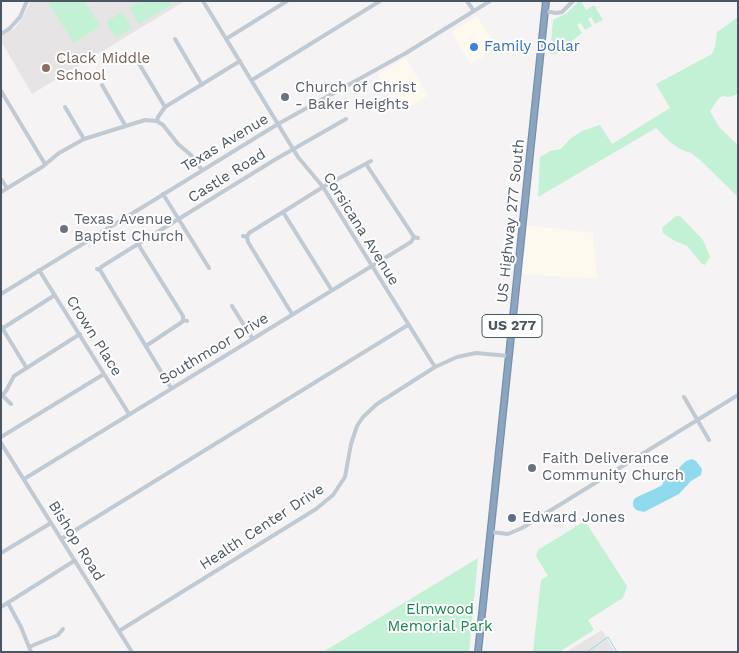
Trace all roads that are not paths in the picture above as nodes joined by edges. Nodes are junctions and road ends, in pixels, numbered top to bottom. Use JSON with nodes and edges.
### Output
{"nodes":[{"id":1,"x":27,"y":1,"type":"edge"},
{"id":2,"x":203,"y":1,"type":"edge"},
{"id":3,"x":287,"y":1,"type":"edge"},
{"id":4,"x":380,"y":1,"type":"edge"},
{"id":5,"x":467,"y":1,"type":"edge"},
{"id":6,"x":490,"y":1,"type":"edge"},
{"id":7,"x":546,"y":1,"type":"edge"},
{"id":8,"x":572,"y":1,"type":"edge"},
{"id":9,"x":474,"y":11,"type":"junction"},
{"id":10,"x":545,"y":12,"type":"junction"},
{"id":11,"x":1,"y":34,"type":"edge"},
{"id":12,"x":175,"y":39,"type":"dead end"},
{"id":13,"x":226,"y":39,"type":"junction"},
{"id":14,"x":240,"y":61,"type":"junction"},
{"id":15,"x":138,"y":62,"type":"dead end"},
{"id":16,"x":252,"y":80,"type":"junction"},
{"id":17,"x":102,"y":85,"type":"dead end"},
{"id":18,"x":202,"y":85,"type":"junction"},
{"id":19,"x":1,"y":91,"type":"edge"},
{"id":20,"x":65,"y":107,"type":"dead end"},
{"id":21,"x":165,"y":107,"type":"junction"},
{"id":22,"x":346,"y":120,"type":"dead end"},
{"id":23,"x":157,"y":121,"type":"junction"},
{"id":24,"x":278,"y":124,"type":"junction"},
{"id":25,"x":125,"y":125,"type":"junction"},
{"id":26,"x":84,"y":139,"type":"junction"},
{"id":27,"x":293,"y":149,"type":"junction"},
{"id":28,"x":371,"y":161,"type":"dead end"},
{"id":29,"x":45,"y":164,"type":"junction"},
{"id":30,"x":366,"y":164,"type":"junction"},
{"id":31,"x":202,"y":170,"type":"junction"},
{"id":32,"x":1,"y":179,"type":"edge"},
{"id":33,"x":323,"y":187,"type":"junction"},
{"id":34,"x":7,"y":188,"type":"junction"},
{"id":35,"x":1,"y":192,"type":"edge"},
{"id":36,"x":163,"y":194,"type":"junction"},
{"id":37,"x":283,"y":212,"type":"junction"},
{"id":38,"x":178,"y":219,"type":"junction"},
{"id":39,"x":138,"y":244,"type":"junction"},
{"id":40,"x":371,"y":265,"type":"junction"},
{"id":41,"x":209,"y":268,"type":"dead end"},
{"id":42,"x":40,"y":270,"type":"junction"},
{"id":43,"x":331,"y":289,"type":"junction"},
{"id":44,"x":1,"y":294,"type":"edge"},
{"id":45,"x":56,"y":295,"type":"junction"},
{"id":46,"x":232,"y":306,"type":"dead end"},
{"id":47,"x":292,"y":314,"type":"junction"},
{"id":48,"x":408,"y":325,"type":"junction"},
{"id":49,"x":2,"y":327,"type":"edge"},
{"id":50,"x":80,"y":334,"type":"junction"},
{"id":51,"x":252,"y":338,"type":"junction"},
{"id":52,"x":146,"y":346,"type":"junction"},
{"id":53,"x":509,"y":356,"type":"junction"},
{"id":54,"x":26,"y":367,"type":"junction"},
{"id":55,"x":435,"y":367,"type":"junction"},
{"id":56,"x":104,"y":374,"type":"junction"},
{"id":57,"x":171,"y":388,"type":"junction"},
{"id":58,"x":738,"y":395,"type":"edge"},
{"id":59,"x":2,"y":396,"type":"edge"},
{"id":60,"x":684,"y":397,"type":"dead end"},
{"id":61,"x":11,"y":404,"type":"dead end"},
{"id":62,"x":129,"y":414,"type":"junction"},
{"id":63,"x":698,"y":420,"type":"junction"},
{"id":64,"x":1,"y":437,"type":"edge"},
{"id":65,"x":709,"y":440,"type":"dead end"},
{"id":66,"x":1,"y":442,"type":"edge"},
{"id":67,"x":24,"y":479,"type":"junction"},
{"id":68,"x":51,"y":522,"type":"junction"},
{"id":69,"x":491,"y":532,"type":"junction"},
{"id":70,"x":61,"y":539,"type":"junction"},
{"id":71,"x":1,"y":553,"type":"edge"},
{"id":72,"x":74,"y":561,"type":"junction"},
{"id":73,"x":8,"y":603,"type":"junction"},
{"id":74,"x":1,"y":607,"type":"edge"},
{"id":75,"x":63,"y":629,"type":"dead end"},
{"id":76,"x":118,"y":631,"type":"junction"},
{"id":77,"x":29,"y":646,"type":"junction"},
{"id":78,"x":31,"y":652,"type":"edge"},
{"id":79,"x":132,"y":652,"type":"edge"},
{"id":80,"x":478,"y":652,"type":"edge"}],
"edges":[{"from":1,"to":11,"type":"street"},
{"from":2,"to":13,"type":"street","name":"Corsicana Avenue"},
{"from":3,"to":13,"type":"street"},
{"from":4,"to":16,"type":"street"},
{"from":5,"to":9,"type":"street"},
{"from":6,"to":9,"type":"street","name":"Texas Avenue"},
{"from":7,"to":10,"type":"highway","name":"US Highway 277 South","number":"US 277"},
{"from":8,"to":10,"type":"street"},
{"from":9,"to":24,"type":"street","name":"Texas Avenue"},
{"from":10,"to":53,"type":"highway","name":"US Highway 277 South","number":"US 277"},
{"from":12,"to":18,"type":"street"},
{"from":13,"to":14,"type":"street","name":"Corsicana Avenue"},
{"from":14,"to":16,"type":"street","name":"Corsicana Avenue"},
{"from":14,"to":18,"type":"street"},
{"from":15,"to":21,"type":"street"},
{"from":16,"to":24,"type":"street","name":"Corsicana Avenue"},
{"from":17,"to":25,"type":"street"},
{"from":18,"to":21,"type":"street"},
{"from":19,"to":29,"type":"street"},
{"from":20,"to":26,"type":"street"},
{"from":21,"to":23,"type":"street"},
{"from":22,"to":27,"type":"street","name":"Castle Road"},
{"from":23,"to":25,"type":"street"},
{"from":23,"to":31,"type":"street"},
{"from":24,"to":27,"type":"street","name":"Corsicana Avenue"},
{"from":24,"to":31,"type":"street","name":"Texas Avenue"},
{"from":25,"to":26,"type":"street"},
{"from":26,"to":29,"type":"street"},
{"from":27,"to":33,"type":"street","name":"Corsicana Avenue"},
{"from":27,"to":38,"type":"street","name":"Castle Road"},
{"from":28,"to":30,"type":"street"},
{"from":29,"to":34,"type":"street"},
{"from":30,"to":33,"type":"street"},
{"from":30,"to":40,"type":"street","name":"Southmoor Drive"},
{"from":31,"to":36,"type":"street","name":"Texas Avenue"},
{"from":32,"to":34,"type":"street"},
{"from":33,"to":37,"type":"street"},
{"from":33,"to":40,"type":"street","name":"Corsicana Avenue"},
{"from":34,"to":35,"type":"street"},
{"from":36,"to":38,"type":"street"},
{"from":36,"to":42,"type":"street","name":"Texas Avenue"},
{"from":37,"to":43,"type":"street"},
{"from":37,"to":47,"type":"street"},
{"from":38,"to":39,"type":"street","name":"Castle Road"},
{"from":38,"to":41,"type":"street"},
{"from":39,"to":52,"type":"street"},
{"from":39,"to":52,"type":"street","name":"Castle Road"},
{"from":40,"to":43,"type":"street","name":"Southmoor Drive"},
{"from":40,"to":48,"type":"street","name":"Corsicana Avenue"},
{"from":42,"to":44,"type":"street","name":"Texas Avenue"},
{"from":42,"to":45,"type":"street","name":"Crown Place"},
{"from":43,"to":47,"type":"street","name":"Southmoor Drive"},
{"from":45,"to":49,"type":"street"},
{"from":45,"to":50,"type":"street","name":"Crown Place"},
{"from":46,"to":51,"type":"street"},
{"from":47,"to":51,"type":"street","name":"Southmoor Drive"},
{"from":48,"to":55,"type":"street","name":"Corsicana Avenue"},
{"from":48,"to":70,"type":"street"},
{"from":49,"to":54,"type":"street"},
{"from":50,"to":54,"type":"street"},
{"from":50,"to":56,"type":"street","name":"Crown Place"},
{"from":51,"to":57,"type":"street","name":"Southmoor Drive"},
{"from":52,"to":57,"type":"street"},
{"from":53,"to":55,"type":"street","name":"Health Center Drive"},
{"from":53,"to":69,"type":"highway","name":"US Highway 277 South","number":"US 277"},
{"from":54,"to":59,"type":"street"},
{"from":55,"to":76,"type":"street","name":"Health Center Drive"},
{"from":56,"to":62,"type":"street","name":"Crown Place"},
{"from":56,"to":64,"type":"street"},
{"from":57,"to":62,"type":"street","name":"Southmoor Drive"},
{"from":58,"to":63,"type":"street"},
{"from":59,"to":61,"type":"street"},
{"from":60,"to":63,"type":"street"},
{"from":62,"to":67,"type":"street","name":"Southmoor Drive"},
{"from":63,"to":65,"type":"street"},
{"from":63,"to":69,"type":"street"},
{"from":66,"to":67,"type":"street","name":"Bishop Road"},
{"from":67,"to":68,"type":"street","name":"Bishop Road"},
{"from":68,"to":70,"type":"street","name":"Bishop Road"},
{"from":68,"to":71,"type":"street"},
{"from":69,"to":80,"type":"highway","name":"US Highway 277 South","number":"US 277"},
{"from":70,"to":72,"type":"street","name":"Bishop Road"},
{"from":72,"to":73,"type":"street"},
{"from":72,"to":76,"type":"street","name":"Bishop Road"},
{"from":73,"to":74,"type":"street"},
{"from":73,"to":77,"type":"street"},
{"from":75,"to":77,"type":"street"},
{"from":76,"to":79,"type":"street","name":"Bishop Road"},
{"from":77,"to":78,"type":"street"}]}
